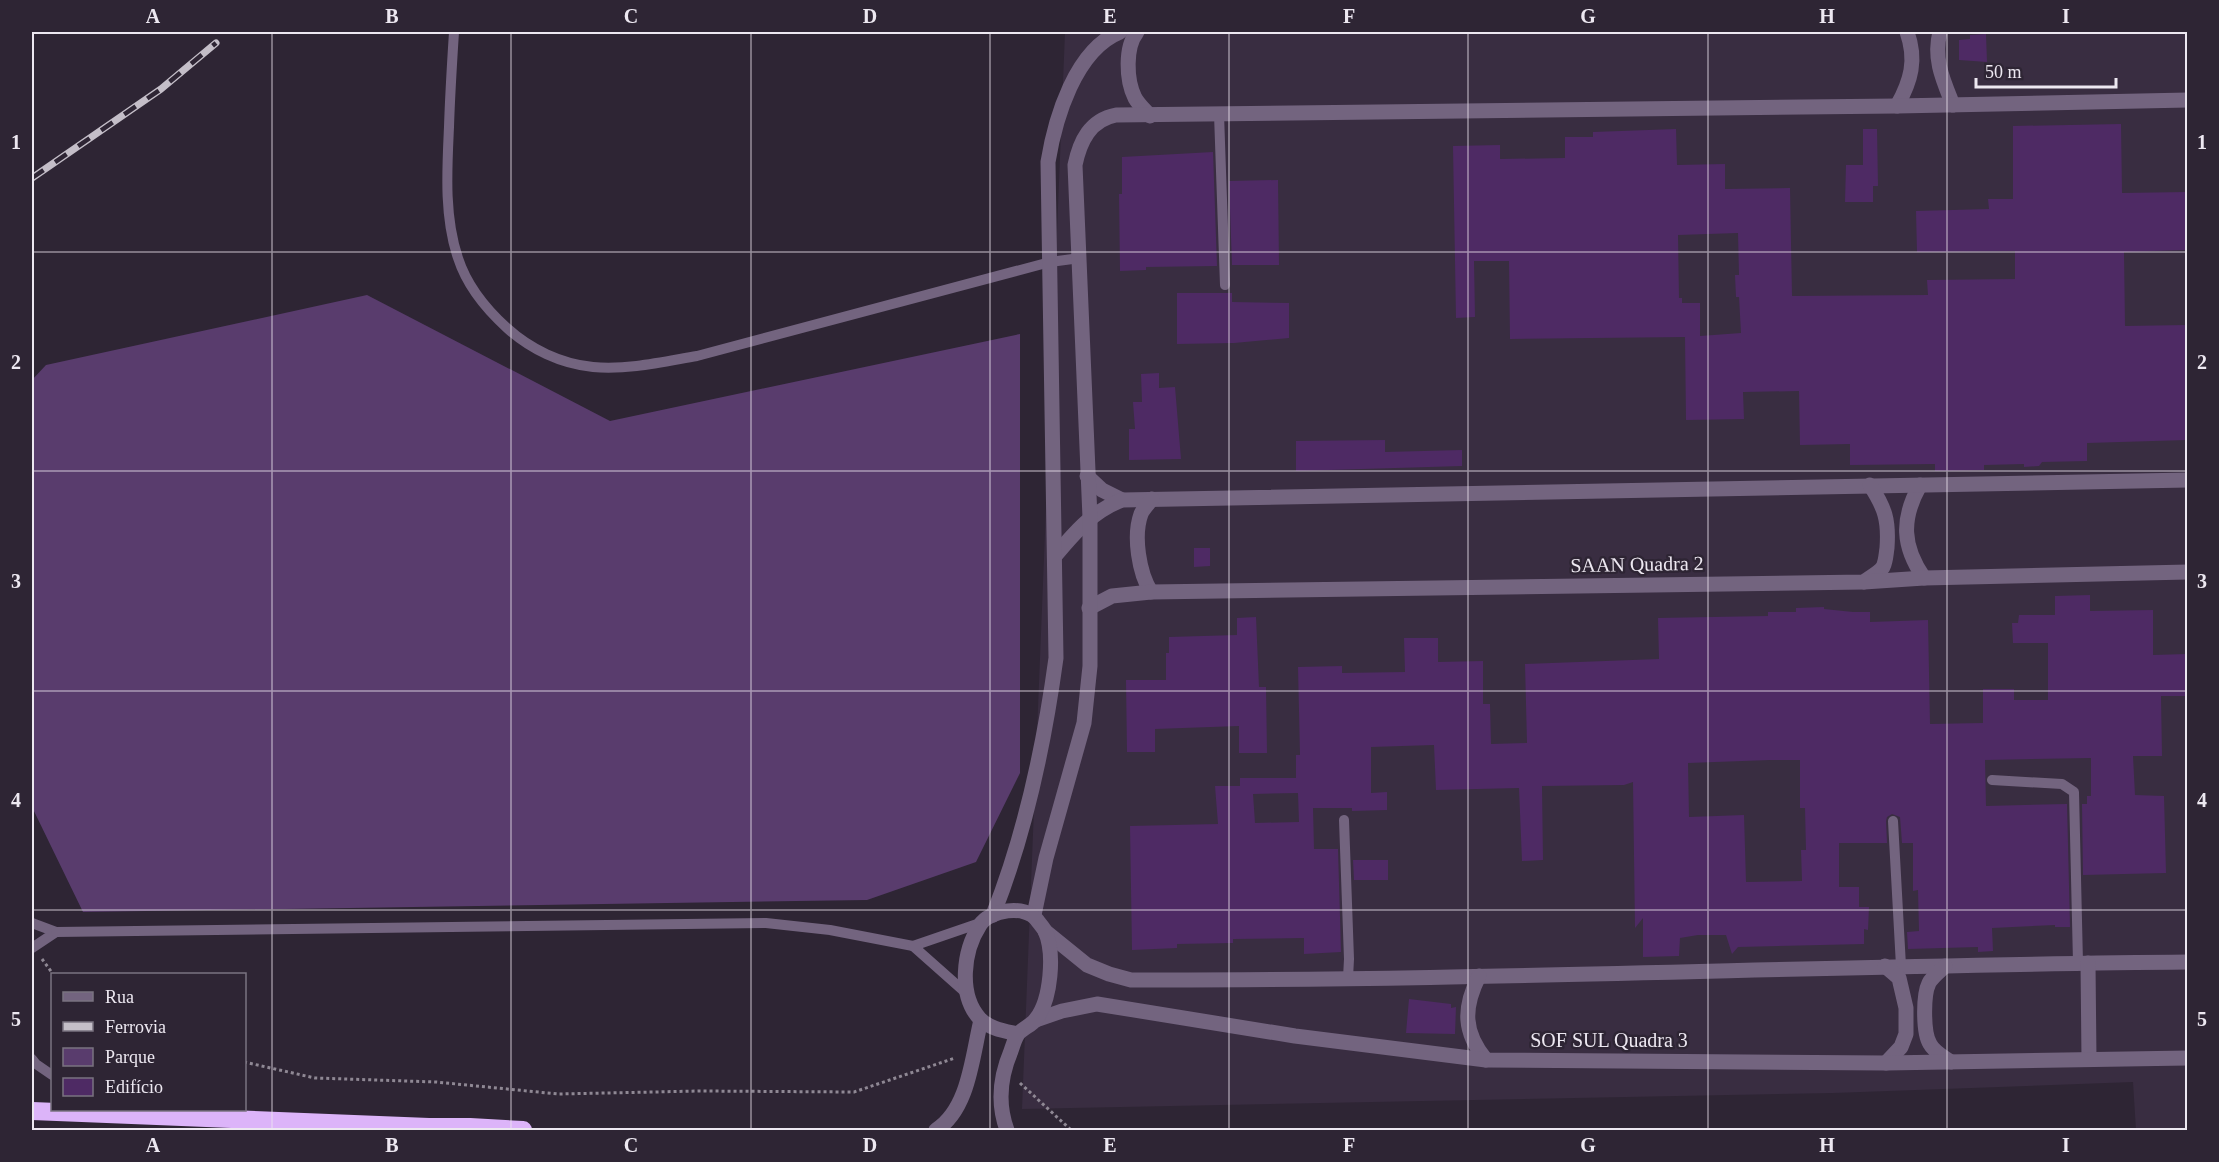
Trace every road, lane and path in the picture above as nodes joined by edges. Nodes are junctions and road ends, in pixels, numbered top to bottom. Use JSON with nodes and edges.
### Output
{"nodes":[{"id":1,"x":454,"y":32,"type":"edge"},
{"id":2,"x":1120,"y":32,"type":"edge"},
{"id":3,"x":1137,"y":32,"type":"edge"},
{"id":4,"x":1907,"y":32,"type":"edge"},
{"id":5,"x":1940,"y":32,"type":"edge"},
{"id":6,"x":2187,"y":100,"type":"edge"},
{"id":7,"x":1953,"y":105,"type":"junction"},
{"id":8,"x":1897,"y":106,"type":"junction"},
{"id":9,"x":1219,"y":114,"type":"junction"},
{"id":10,"x":1150,"y":116,"type":"junction"},
{"id":11,"x":1080,"y":258,"type":"junction"},
{"id":12,"x":1050,"y":262,"type":"junction"},
{"id":13,"x":1225,"y":285,"type":"dead end"},
{"id":14,"x":1088,"y":476,"type":"junction"},
{"id":15,"x":2187,"y":480,"type":"edge"},
{"id":16,"x":1870,"y":485,"type":"junction"},
{"id":17,"x":1920,"y":485,"type":"junction"},
{"id":18,"x":1152,"y":499,"type":"junction"},
{"id":19,"x":1122,"y":500,"type":"junction"},
{"id":20,"x":1090,"y":518,"type":"junction"},
{"id":21,"x":1055,"y":555,"type":"junction"},
{"id":22,"x":2187,"y":573,"type":"edge"},
{"id":23,"x":1924,"y":578,"type":"junction"},
{"id":24,"x":1864,"y":582,"type":"junction"},
{"id":25,"x":1151,"y":592,"type":"junction"},
{"id":26,"x":1089,"y":608,"type":"junction"},
{"id":27,"x":1992,"y":780,"type":"dead end"},
{"id":28,"x":1344,"y":820,"type":"dead end"},
{"id":29,"x":1893,"y":821,"type":"dead end"},
{"id":30,"x":1034,"y":915,"type":"junction"},
{"id":31,"x":987,"y":919,"type":"junction"},
{"id":32,"x":32,"y":923,"type":"edge"},
{"id":33,"x":1045,"y":931,"type":"junction"},
{"id":34,"x":56,"y":932,"type":"junction"},
{"id":35,"x":913,"y":946,"type":"junction"},
{"id":36,"x":32,"y":948,"type":"edge"},
{"id":37,"x":2187,"y":962,"type":"edge"},
{"id":38,"x":2083,"y":963,"type":"junction"},
{"id":39,"x":1885,"y":966,"type":"junction"},
{"id":40,"x":1900,"y":966,"type":"junction"},
{"id":41,"x":1945,"y":966,"type":"junction"},
{"id":42,"x":1479,"y":976,"type":"junction"},
{"id":43,"x":1348,"y":978,"type":"junction"},
{"id":44,"x":966,"y":993,"type":"junction"},
{"id":45,"x":981,"y":1020,"type":"junction"},
{"id":46,"x":1036,"y":1020,"type":"junction"},
{"id":47,"x":1018,"y":1034,"type":"junction"},
{"id":48,"x":972,"y":1056,"type":"junction"},
{"id":49,"x":2187,"y":1058,"type":"edge"},
{"id":50,"x":32,"y":1059,"type":"edge"},
{"id":51,"x":2089,"y":1059,"type":"junction"},
{"id":52,"x":1486,"y":1060,"type":"junction"},
{"id":53,"x":246,"y":1062,"type":"edge"},
{"id":54,"x":1951,"y":1062,"type":"junction"},
{"id":55,"x":1886,"y":1063,"type":"junction"},
{"id":56,"x":1004,"y":1069,"type":"junction"},
{"id":57,"x":51,"y":1075,"type":"edge"},
{"id":58,"x":32,"y":1111,"type":"edge"},
{"id":59,"x":182,"y":1111,"type":"edge"},
{"id":60,"x":213,"y":1118,"type":"junction"},
{"id":61,"x":523,"y":1131,"type":"edge"},
{"id":62,"x":936,"y":1131,"type":"edge"},
{"id":63,"x":1007,"y":1131,"type":"edge"},
{"id":64,"x":1071,"y":1131,"type":"edge"}],
"edges":[{"from":1,"to":12,"type":"lane"},
{"from":2,"to":12,"type":"street"},
{"from":3,"to":10,"type":"street"},
{"from":4,"to":8,"type":"street"},
{"from":5,"to":7,"type":"street"},
{"from":6,"to":7,"type":"street"},
{"from":7,"to":8,"type":"street"},
{"from":8,"to":9,"type":"street"},
{"from":9,"to":10,"type":"street"},
{"from":9,"to":13,"type":"lane"},
{"from":10,"to":11,"type":"street"},
{"from":11,"to":12,"type":"lane"},
{"from":11,"to":14,"type":"street"},
{"from":12,"to":21,"type":"street"},
{"from":14,"to":19,"type":"street"},
{"from":14,"to":20,"type":"street"},
{"from":15,"to":17,"type":"street"},
{"from":16,"to":17,"type":"street"},
{"from":16,"to":18,"type":"street"},
{"from":16,"to":24,"type":"street"},
{"from":17,"to":23,"type":"street"},
{"from":18,"to":19,"type":"street"},
{"from":18,"to":25,"type":"street"},
{"from":19,"to":20,"type":"street"},
{"from":20,"to":21,"type":"street"},
{"from":20,"to":26,"type":"street"},
{"from":21,"to":31,"type":"street"},
{"from":22,"to":23,"type":"street","name":"SAAN Quadra 2"},
{"from":23,"to":24,"type":"street","name":"SAAN Quadra 2"},
{"from":24,"to":25,"type":"street","name":"SAAN Quadra 2"},
{"from":25,"to":26,"type":"street","name":"SAAN Quadra 2"},
{"from":26,"to":30,"type":"street"},
{"from":27,"to":38,"type":"lane"},
{"from":28,"to":43,"type":"lane"},
{"from":29,"to":40,"type":"lane"},
{"from":30,"to":31,"type":"street"},
{"from":30,"to":33,"type":"street"},
{"from":31,"to":35,"type":"lane"},
{"from":31,"to":44,"type":"street"},
{"from":32,"to":34,"type":"lane"},
{"from":33,"to":43,"type":"street"},
{"from":33,"to":46,"type":"street"},
{"from":34,"to":35,"type":"lane"},
{"from":34,"to":36,"type":"lane"},
{"from":35,"to":44,"type":"lane"},
{"from":37,"to":38,"type":"street"},
{"from":38,"to":41,"type":"street"},
{"from":38,"to":51,"type":"street"},
{"from":39,"to":40,"type":"street"},
{"from":39,"to":42,"type":"street"},
{"from":39,"to":55,"type":"street"},
{"from":40,"to":41,"type":"street"},
{"from":41,"to":54,"type":"street"},
{"from":42,"to":43,"type":"street"},
{"from":42,"to":52,"type":"street"},
{"from":44,"to":45,"type":"street"},
{"from":45,"to":47,"type":"street"},
{"from":45,"to":48,"type":"street"},
{"from":46,"to":47,"type":"street"},
{"from":46,"to":52,"type":"street","name":"SOF SUL Quadra 3"},
{"from":47,"to":56,"type":"street"},
{"from":48,"to":53,"type":"path"},
{"from":48,"to":62,"type":"street"},
{"from":49,"to":51,"type":"street","name":"SOF SUL Quadra 3"},
{"from":50,"to":57,"type":"lane"},
{"from":51,"to":54,"type":"street","name":"SOF SUL Quadra 3"},
{"from":52,"to":55,"type":"street","name":"SOF SUL Quadra 3"},
{"from":54,"to":55,"type":"street","name":"SOF SUL Quadra 3"},
{"from":56,"to":63,"type":"street"},
{"from":56,"to":64,"type":"path"},
{"from":58,"to":60,"type":"highway"},
{"from":59,"to":60,"type":"lane"},
{"from":60,"to":61,"type":"highway"}]}
